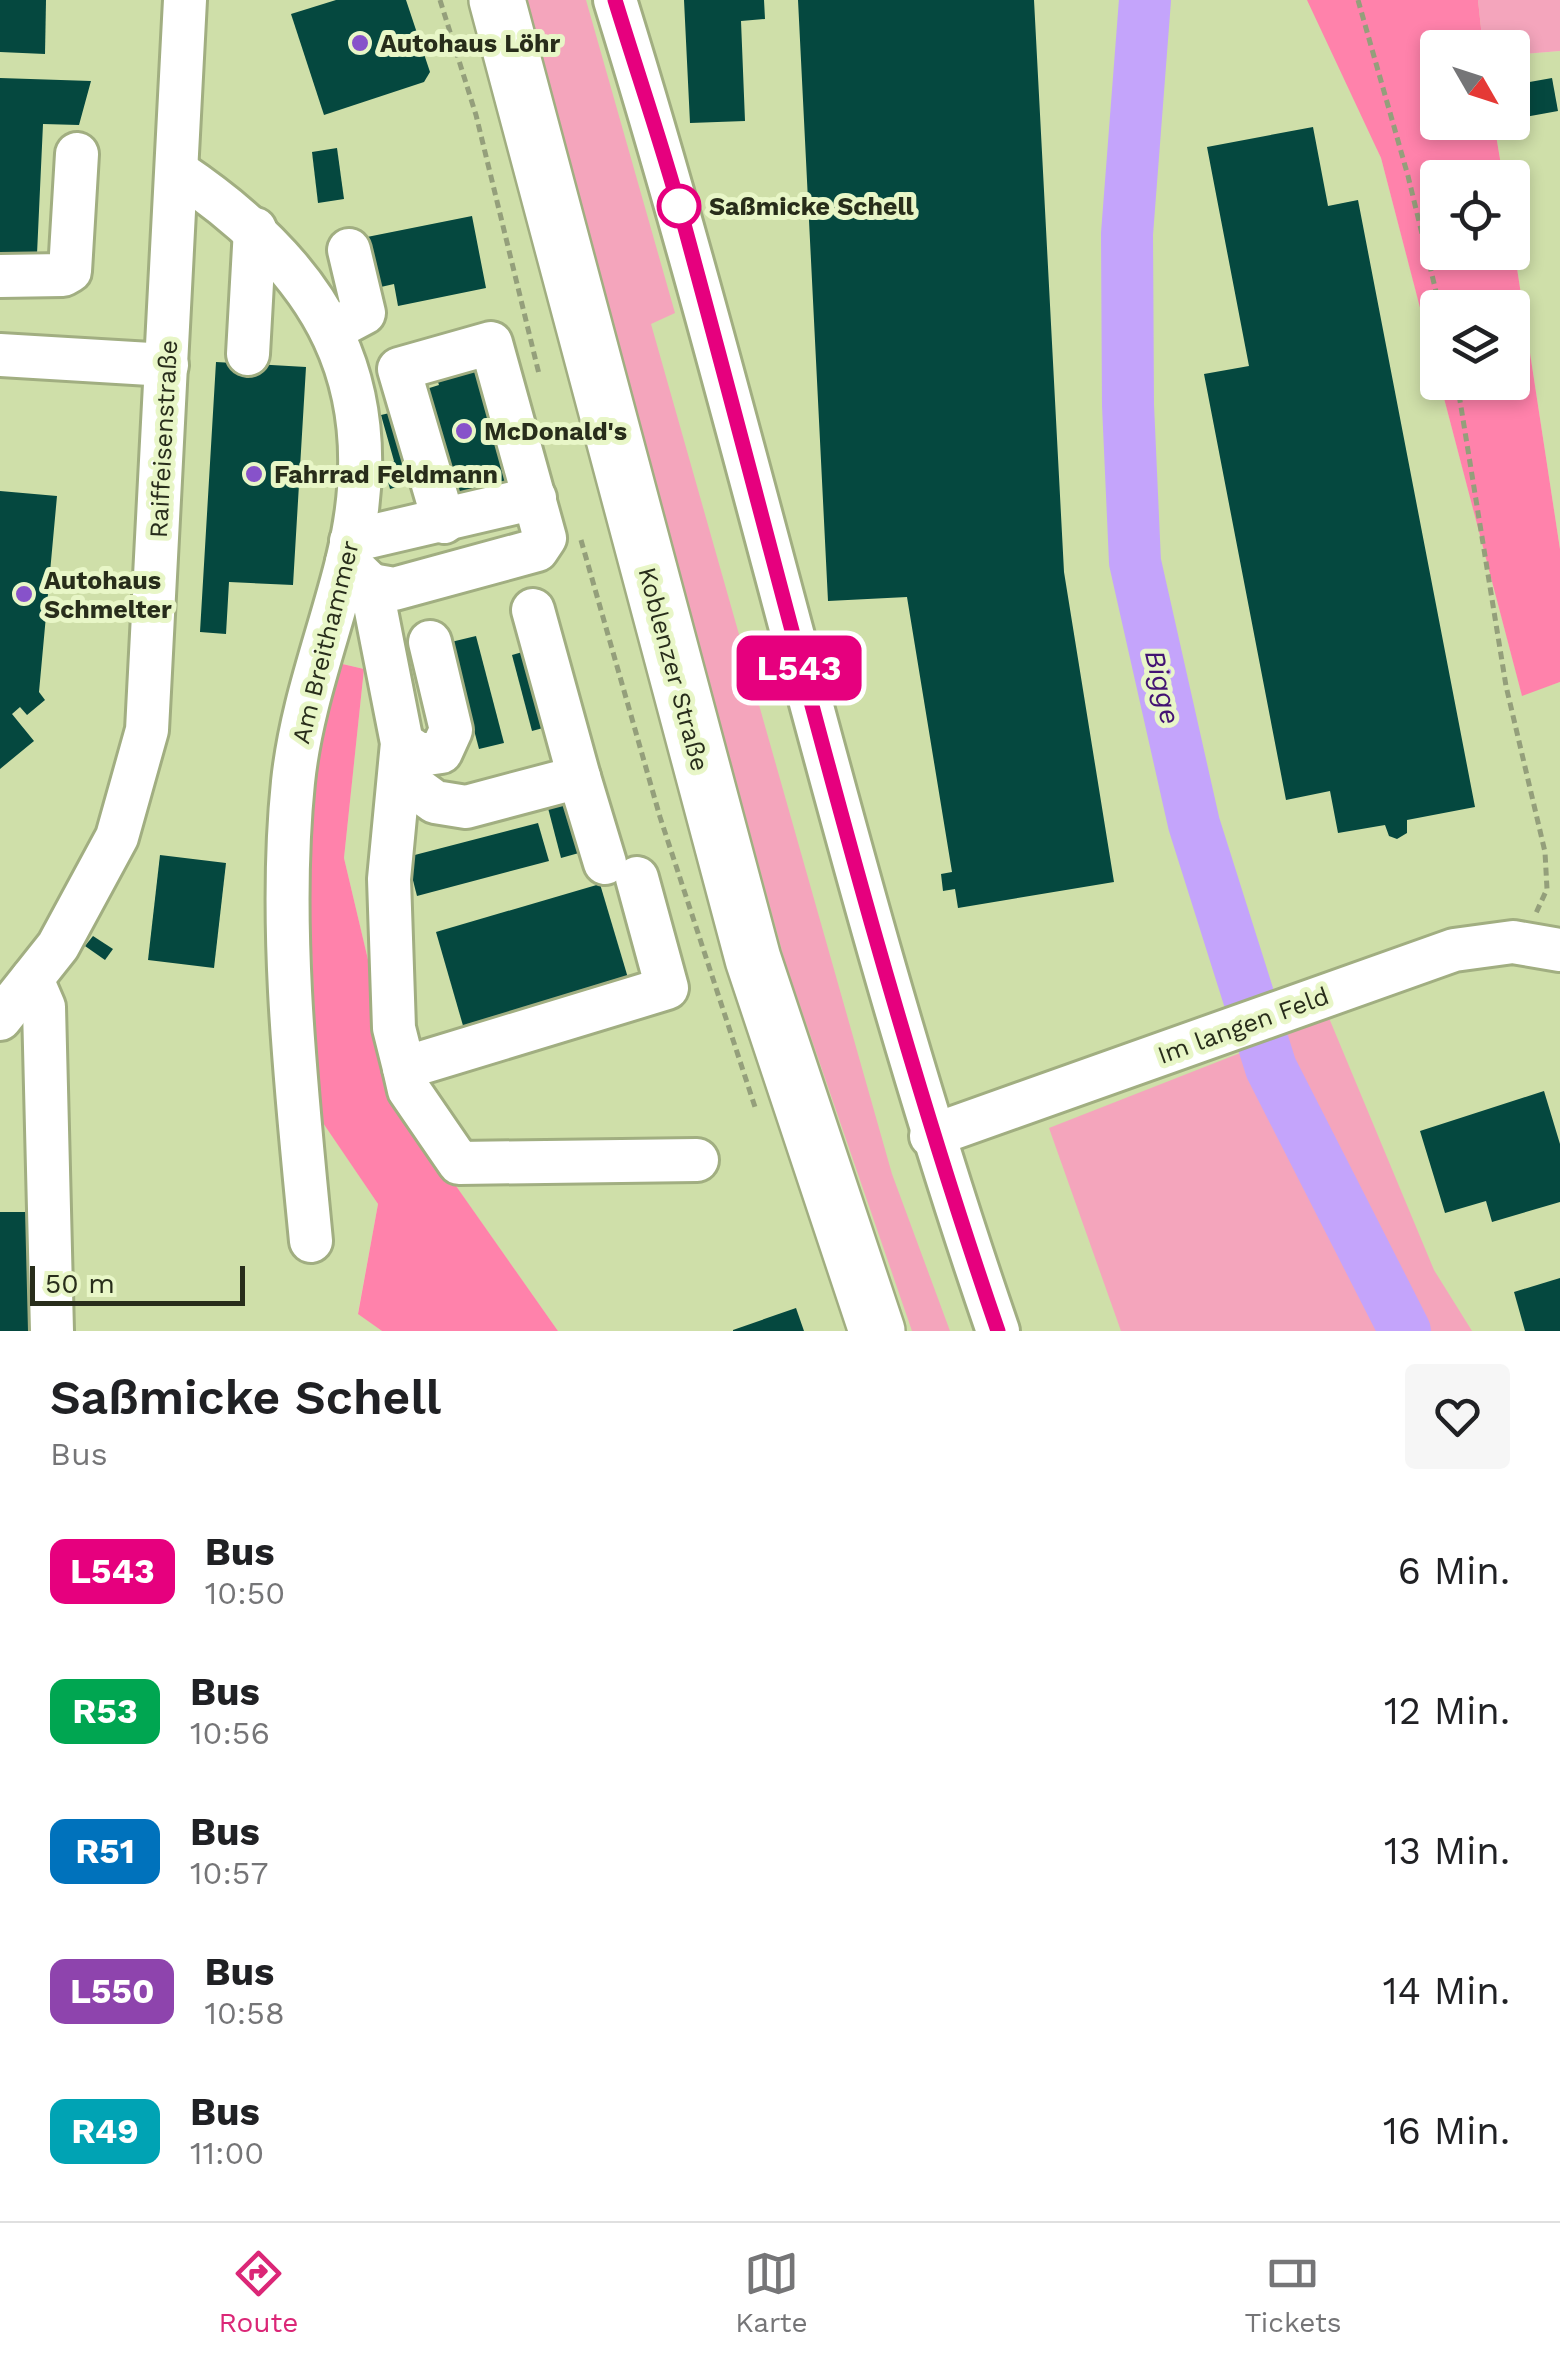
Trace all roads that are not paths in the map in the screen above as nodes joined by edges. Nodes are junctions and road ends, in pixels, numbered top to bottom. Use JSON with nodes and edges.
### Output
{"nodes":[{"id":1,"x":186,"y":0,"type":"edge"},
{"id":2,"x":497,"y":0,"type":"edge"},
{"id":3,"x":614,"y":0,"type":"edge"},
{"id":4,"x":76,"y":154,"type":"dead end"},
{"id":5,"x":178,"y":172,"type":"junction"},
{"id":6,"x":255,"y":230,"type":"junction"},
{"id":7,"x":349,"y":250,"type":"dead end"},
{"id":8,"x":0,"y":276,"type":"edge"},
{"id":9,"x":332,"y":330,"type":"junction"},
{"id":10,"x":248,"y":354,"type":"dead end"},
{"id":11,"x":0,"y":355,"type":"edge"},
{"id":12,"x":167,"y":365,"type":"junction"},
{"id":13,"x":535,"y":498,"type":"junction"},
{"id":14,"x":444,"y":522,"type":"junction"},
{"id":15,"x":356,"y":562,"type":"junction"},
{"id":16,"x":533,"y":610,"type":"dead end"},
{"id":17,"x":430,"y":642,"type":"dead end"},
{"id":18,"x":402,"y":760,"type":"junction"},
{"id":19,"x":579,"y":777,"type":"junction"},
{"id":20,"x":1541,"y":946,"type":"edge"},
{"id":21,"x":32,"y":979,"type":"junction"},
{"id":22,"x":0,"y":1019,"type":"edge"},
{"id":23,"x":404,"y":1068,"type":"junction"},
{"id":24,"x":931,"y":1136,"type":"junction"},
{"id":25,"x":698,"y":1160,"type":"dead end"},
{"id":26,"x":311,"y":1242,"type":"dead end"},
{"id":27,"x":52,"y":1331,"type":"edge"},
{"id":28,"x":877,"y":1331,"type":"edge"},
{"id":29,"x":998,"y":1331,"type":"edge"}],
"edges":[{"from":1,"to":5,"type":"street","name":"Raiffeisenstraße"},
{"from":2,"to":28,"type":"main road","name":"Koblenzer Straße"},
{"from":3,"to":24,"type":"street"},
{"from":4,"to":8,"type":"street"},
{"from":5,"to":6,"type":"street","name":"Am Breithammer"},
{"from":5,"to":12,"type":"street","name":"Raiffeisenstraße"},
{"from":6,"to":9,"type":"street","name":"Am Breithammer"},
{"from":6,"to":10,"type":"street"},
{"from":7,"to":9,"type":"street"},
{"from":9,"to":15,"type":"street","name":"Am Breithammer"},
{"from":11,"to":12,"type":"street"},
{"from":12,"to":21,"type":"street","name":"Raiffeisenstraße"},
{"from":13,"to":14,"type":"street"},
{"from":13,"to":14,"type":"street"},
{"from":13,"to":15,"type":"street"},
{"from":14,"to":15,"type":"street"},
{"from":15,"to":18,"type":"street"},
{"from":15,"to":26,"type":"street","name":"Am Breithammer"},
{"from":16,"to":19,"type":"street"},
{"from":17,"to":18,"type":"street"},
{"from":18,"to":19,"type":"street"},
{"from":18,"to":23,"type":"street"},
{"from":19,"to":23,"type":"street"},
{"from":20,"to":24,"type":"street","name":"Im langen Feld"},
{"from":21,"to":22,"type":"street","name":"Raiffeisenstraße"},
{"from":21,"to":27,"type":"street"},
{"from":23,"to":25,"type":"street"},
{"from":24,"to":29,"type":"street"}]}
